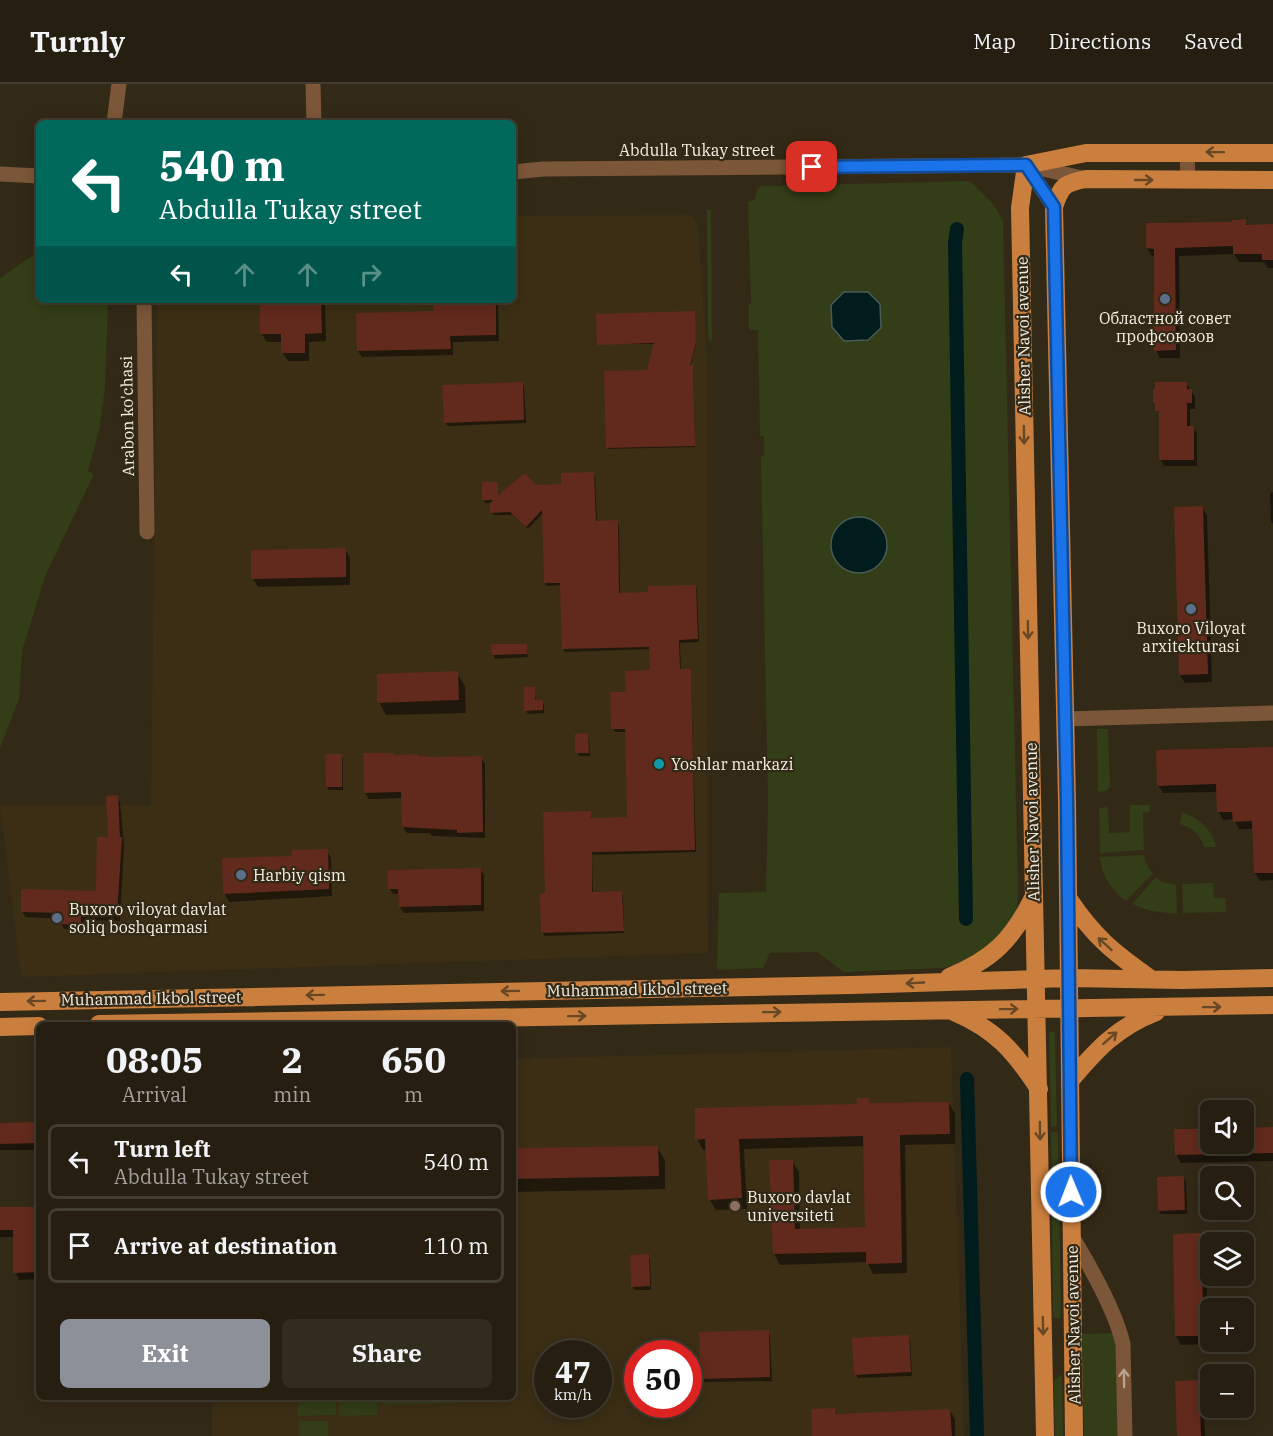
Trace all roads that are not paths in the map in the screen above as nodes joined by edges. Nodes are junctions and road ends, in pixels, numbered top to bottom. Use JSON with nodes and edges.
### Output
{"nodes":[{"id":1,"x":119,"y":84,"type":"edge"},
{"id":2,"x":314,"y":84,"type":"edge"},
{"id":3,"x":114,"y":120,"type":"edge"},
{"id":4,"x":314,"y":120,"type":"edge"},
{"id":5,"x":1187,"y":152,"type":"junction"},
{"id":6,"x":1273,"y":153,"type":"edge"},
{"id":7,"x":1021,"y":165,"type":"junction"},
{"id":8,"x":516,"y":172,"type":"edge"},
{"id":9,"x":0,"y":174,"type":"edge"},
{"id":10,"x":36,"y":176,"type":"edge"},
{"id":11,"x":1086,"y":179,"type":"junction"},
{"id":12,"x":1188,"y":180,"type":"junction"},
{"id":13,"x":1273,"y":180,"type":"edge"},
{"id":14,"x":1054,"y":207,"type":"junction"},
{"id":15,"x":144,"y":303,"type":"edge"},
{"id":16,"x":147,"y":532,"type":"dead end"},
{"id":17,"x":1273,"y":712,"type":"edge"},
{"id":18,"x":1065,"y":719,"type":"junction"},
{"id":19,"x":1034,"y":897,"type":"junction"},
{"id":20,"x":1068,"y":897,"type":"junction"},
{"id":21,"x":1069,"y":978,"type":"junction"},
{"id":22,"x":1273,"y":978,"type":"edge"},
{"id":23,"x":1036,"y":979,"type":"junction"},
{"id":24,"x":1151,"y":979,"type":"junction"},
{"id":25,"x":939,"y":981,"type":"junction"},
{"id":26,"x":0,"y":1002,"type":"edge"},
{"id":27,"x":1273,"y":1005,"type":"edge"},
{"id":28,"x":1168,"y":1008,"type":"junction"},
{"id":29,"x":1037,"y":1009,"type":"junction"},
{"id":30,"x":1069,"y":1009,"type":"junction"},
{"id":31,"x":950,"y":1010,"type":"junction"},
{"id":32,"x":221,"y":1022,"type":"edge"},
{"id":33,"x":36,"y":1026,"type":"edge"},
{"id":34,"x":0,"y":1027,"type":"edge"},
{"id":35,"x":1070,"y":1081,"type":"junction"},
{"id":36,"x":1040,"y":1090,"type":"junction"},
{"id":37,"x":1071,"y":1235,"type":"junction"},
{"id":38,"x":1045,"y":1436,"type":"edge"},
{"id":39,"x":1074,"y":1436,"type":"edge"},
{"id":40,"x":1125,"y":1436,"type":"edge"}],
"edges":[{"from":1,"to":3,"type":"street"},
{"from":2,"to":4,"type":"street"},
{"from":6,"to":5,"type":"main road","one_way":true},
{"from":5,"to":7,"type":"main road"},
{"from":5,"to":12,"type":"street"},
{"from":7,"to":8,"type":"street","name":"Abdulla Tukay street"},
{"from":7,"to":11,"type":"street","name":"Abdulla Tukay street"},
{"from":7,"to":14,"type":"street"},
{"from":7,"to":19,"type":"main road","name":"Alisher Navoi avenue","one_way":true},
{"from":9,"to":10,"type":"street"},
{"from":11,"to":12,"type":"main road","one_way":true},
{"from":11,"to":14,"type":"main road"},
{"from":12,"to":13,"type":"main road"},
{"from":14,"to":18,"type":"main road","name":"Alisher Navoi avenue"},
{"from":15,"to":16,"type":"street","name":"Arabon ko'chasi"},
{"from":17,"to":18,"type":"street"},
{"from":18,"to":20,"type":"main road","name":"Alisher Navoi avenue"},
{"from":19,"to":23,"type":"main road","name":"Alisher Navoi avenue"},
{"from":19,"to":25,"type":"main road"},
{"from":20,"to":21,"type":"main road","name":"Alisher Navoi avenue"},
{"from":24,"to":20,"type":"main road","one_way":true},
{"from":21,"to":23,"type":"main road","name":"Muhammad Ikbol street"},
{"from":21,"to":24,"type":"main road","name":"Muhammad Ikbol street"},
{"from":21,"to":30,"type":"main road","name":"Alisher Navoi avenue"},
{"from":22,"to":24,"type":"main road","name":"Muhammad Ikbol street"},
{"from":23,"to":25,"type":"main road","name":"Muhammad Ikbol street"},
{"from":23,"to":29,"type":"main road","name":"Alisher Navoi avenue"},
{"from":25,"to":26,"type":"main road","name":"Muhammad Ikbol street","one_way":true},
{"from":28,"to":27,"type":"main road","name":"Muhammad Ikbol street","one_way":true},
{"from":28,"to":30,"type":"main road","name":"Muhammad Ikbol street"},
{"from":35,"to":28,"type":"main road","one_way":true},
{"from":29,"to":30,"type":"main road","name":"Muhammad Ikbol street"},
{"from":31,"to":29,"type":"main road","name":"Muhammad Ikbol street","one_way":true},
{"from":29,"to":36,"type":"main road","name":"Alisher Navoi avenue"},
{"from":30,"to":35,"type":"main road","name":"Alisher Navoi avenue"},
{"from":32,"to":31,"type":"main road","name":"Muhammad Ikbol street","one_way":true},
{"from":31,"to":36,"type":"main road"},
{"from":33,"to":34,"type":"main road"},
{"from":35,"to":37,"type":"main road","name":"Alisher Navoi avenue"},
{"from":36,"to":38,"type":"main road","name":"Alisher Navoi avenue","one_way":true},
{"from":37,"to":39,"type":"main road","name":"Alisher Navoi avenue"},
{"from":40,"to":37,"type":"street","one_way":true}]}
